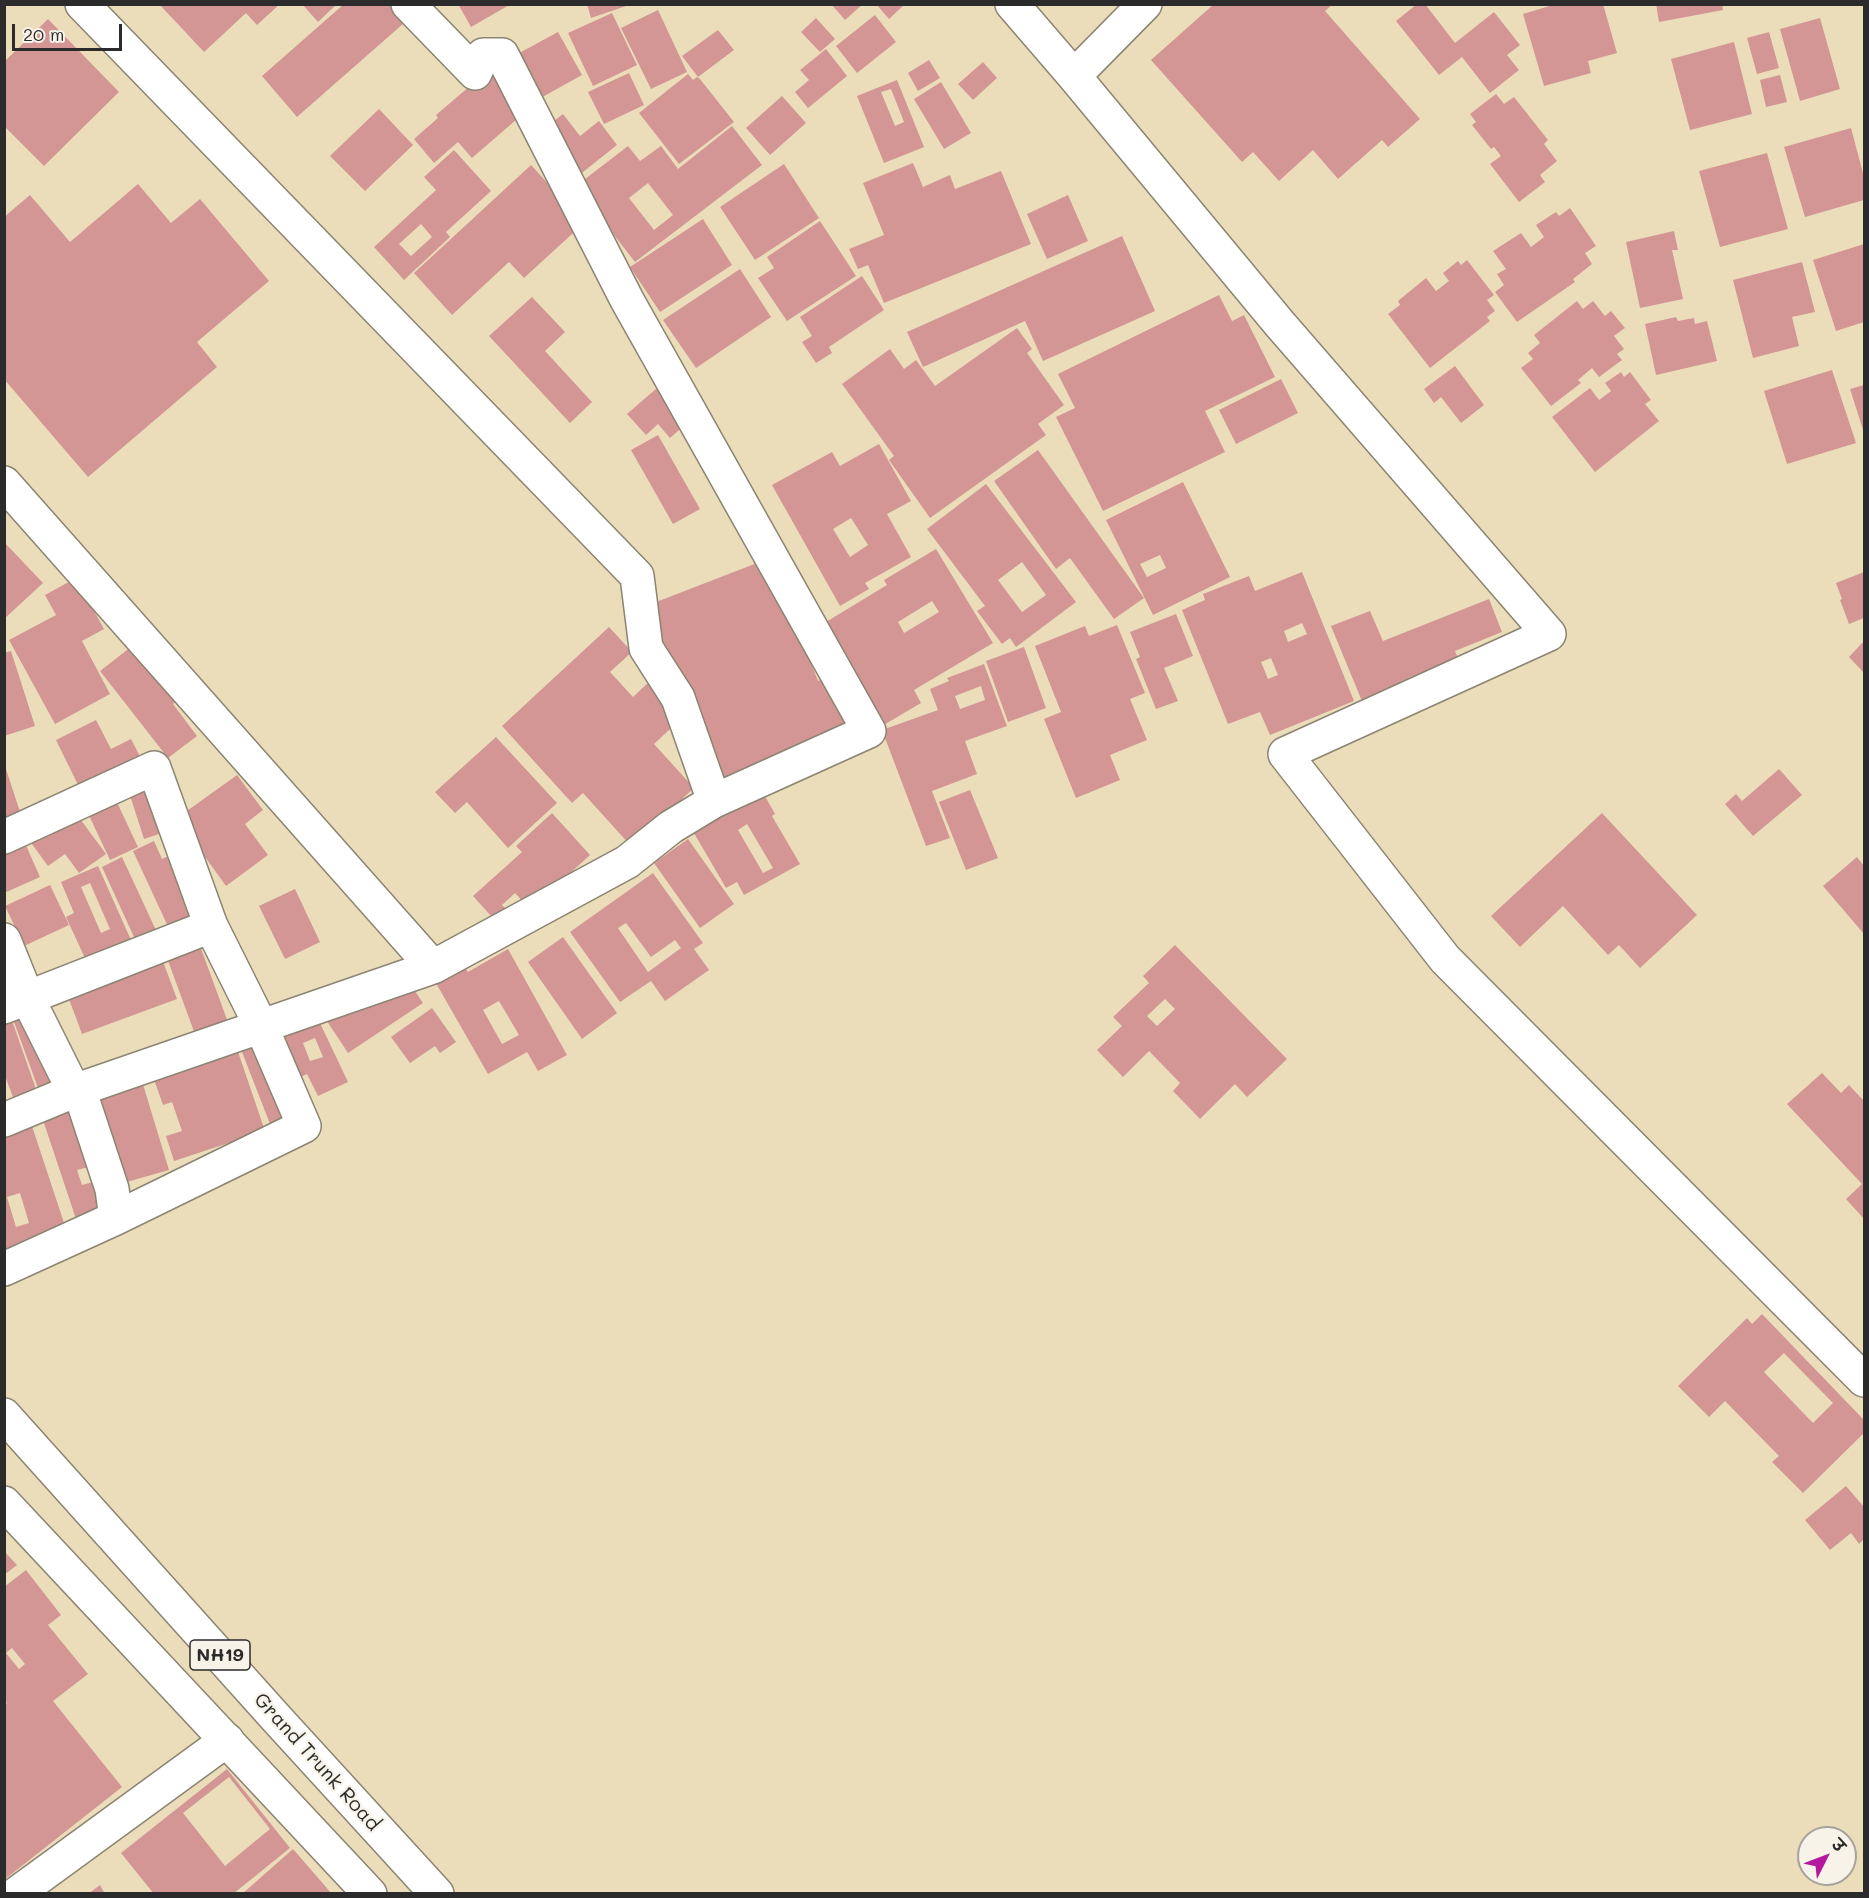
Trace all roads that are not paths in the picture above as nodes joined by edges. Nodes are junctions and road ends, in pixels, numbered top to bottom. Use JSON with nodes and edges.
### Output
{"nodes":[{"id":1,"x":82,"y":4,"type":"edge"},
{"id":2,"x":408,"y":4,"type":"edge"},
{"id":3,"x":1012,"y":4,"type":"edge"},
{"id":4,"x":1145,"y":4,"type":"edge"},
{"id":5,"x":1074,"y":76,"type":"junction"},
{"id":6,"x":4,"y":483,"type":"edge"},
{"id":7,"x":714,"y":801,"type":"junction"},
{"id":8,"x":4,"y":837,"type":"edge"},
{"id":9,"x":211,"y":926,"type":"junction"},
{"id":10,"x":4,"y":940,"type":"edge"},
{"id":11,"x":433,"y":967,"type":"junction"},
{"id":12,"x":16,"y":1002,"type":"edge"},
{"id":13,"x":261,"y":1026,"type":"junction"},
{"id":14,"x":74,"y":1091,"type":"junction"},
{"id":15,"x":4,"y":1120,"type":"edge"},
{"id":16,"x":116,"y":1218,"type":"junction"},
{"id":17,"x":4,"y":1269,"type":"edge"},
{"id":18,"x":1864,"y":1380,"type":"edge"},
{"id":19,"x":4,"y":1415,"type":"edge"},
{"id":20,"x":4,"y":1503,"type":"edge"},
{"id":21,"x":227,"y":1740,"type":"junction"},
{"id":22,"x":16,"y":1893,"type":"edge"},
{"id":23,"x":370,"y":1893,"type":"edge"},
{"id":24,"x":437,"y":1893,"type":"edge"}],
"edges":[{"from":1,"to":7,"type":"main road"},
{"from":2,"to":7,"type":"main road"},
{"from":3,"to":5,"type":"main road"},
{"from":4,"to":5,"type":"main road"},
{"from":5,"to":18,"type":"main road"},
{"from":6,"to":11,"type":"main road"},
{"from":7,"to":11,"type":"main road"},
{"from":8,"to":9,"type":"main road"},
{"from":9,"to":12,"type":"main road"},
{"from":9,"to":13,"type":"main road"},
{"from":10,"to":12,"type":"main road"},
{"from":11,"to":13,"type":"main road"},
{"from":12,"to":14,"type":"main road"},
{"from":13,"to":14,"type":"main road"},
{"from":13,"to":16,"type":"main road"},
{"from":14,"to":15,"type":"main road"},
{"from":14,"to":16,"type":"main road"},
{"from":16,"to":17,"type":"main road"},
{"from":19,"to":24,"type":"main road","name":"Grand Trunk Road","number":"NH19"},
{"from":20,"to":21,"type":"main road","number":"NH19"},
{"from":21,"to":22,"type":"main road"},
{"from":21,"to":23,"type":"main road","number":"NH19"}]}
